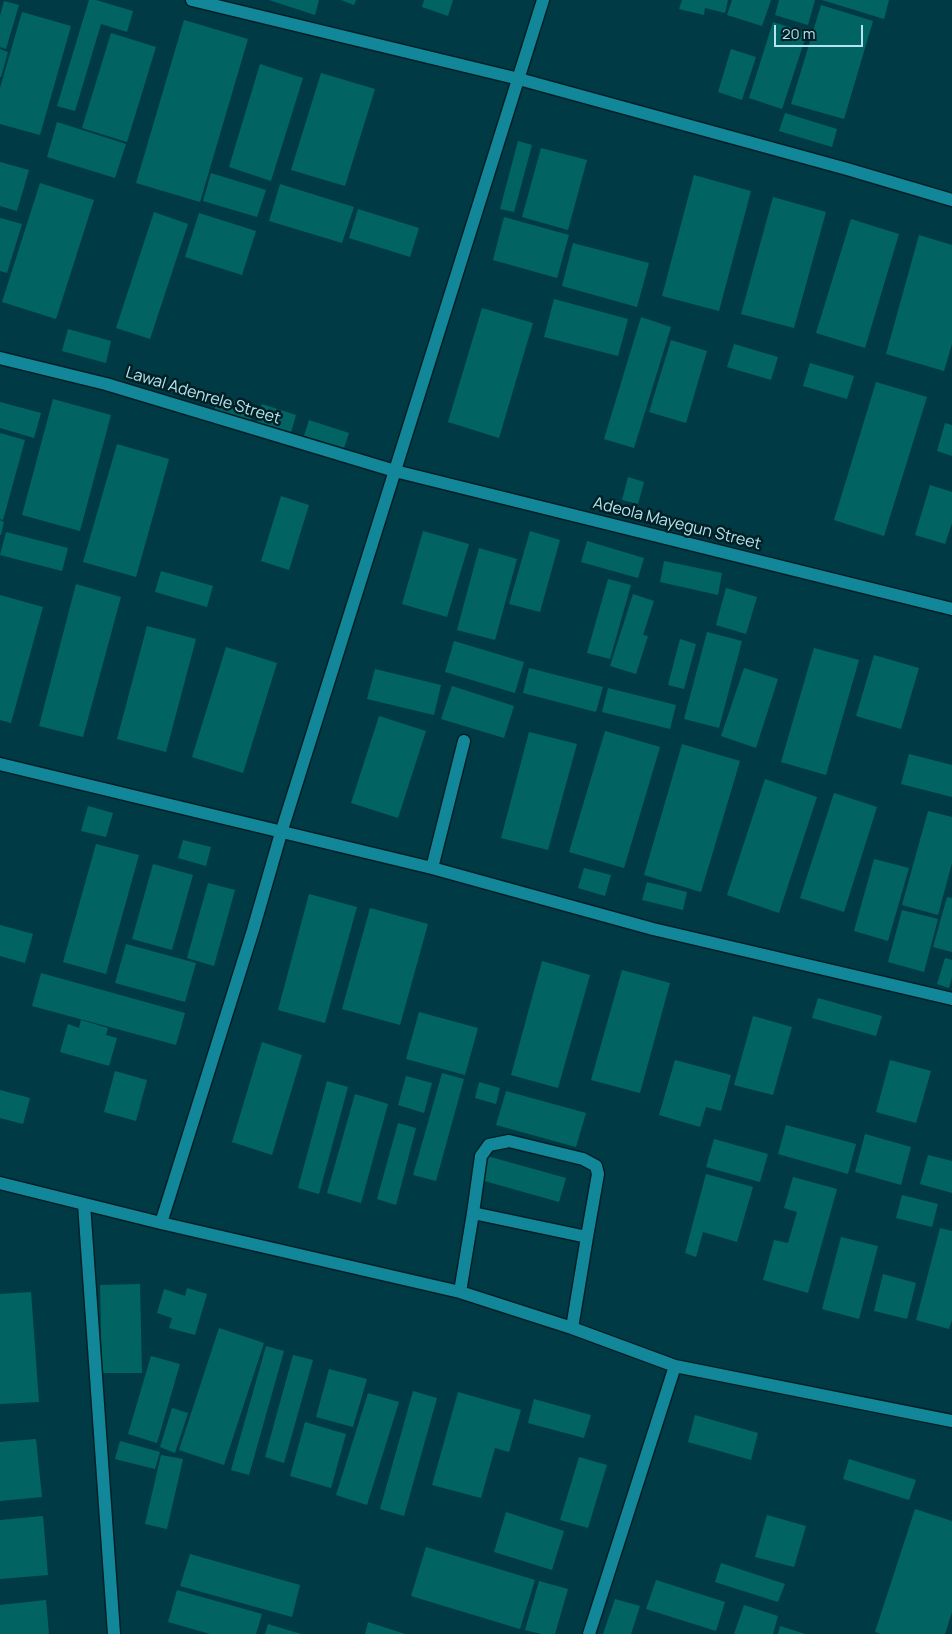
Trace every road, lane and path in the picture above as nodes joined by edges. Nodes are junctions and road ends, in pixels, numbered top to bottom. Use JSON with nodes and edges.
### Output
{"nodes":[{"id":1,"x":192,"y":0,"type":"edge"},
{"id":2,"x":543,"y":0,"type":"edge"},
{"id":3,"x":519,"y":80,"type":"junction"},
{"id":4,"x":952,"y":200,"type":"edge"},
{"id":5,"x":0,"y":358,"type":"edge"},
{"id":6,"x":395,"y":471,"type":"junction"},
{"id":7,"x":952,"y":609,"type":"edge"},
{"id":8,"x":464,"y":741,"type":"dead end"},
{"id":9,"x":0,"y":764,"type":"edge"},
{"id":10,"x":281,"y":833,"type":"junction"},
{"id":11,"x":432,"y":868,"type":"junction"},
{"id":12,"x":952,"y":999,"type":"edge"},
{"id":13,"x":0,"y":1183,"type":"edge"},
{"id":14,"x":84,"y":1204,"type":"junction"},
{"id":15,"x":473,"y":1213,"type":"junction"},
{"id":16,"x":161,"y":1223,"type":"junction"},
{"id":17,"x":587,"y":1237,"type":"junction"},
{"id":18,"x":460,"y":1292,"type":"junction"},
{"id":19,"x":572,"y":1328,"type":"junction"},
{"id":20,"x":675,"y":1366,"type":"junction"},
{"id":21,"x":952,"y":1421,"type":"edge"},
{"id":22,"x":114,"y":1634,"type":"edge"},
{"id":23,"x":589,"y":1634,"type":"edge"}],
"edges":[{"from":1,"to":3,"type":"street"},
{"from":2,"to":3,"type":"street"},
{"from":3,"to":4,"type":"street"},
{"from":3,"to":6,"type":"street"},
{"from":5,"to":6,"type":"street","name":"Lawal Adenrele Street"},
{"from":6,"to":7,"type":"street","name":"Adeola Mayegun Street"},
{"from":6,"to":10,"type":"street"},
{"from":8,"to":11,"type":"street"},
{"from":9,"to":10,"type":"street"},
{"from":10,"to":11,"type":"street"},
{"from":10,"to":16,"type":"street"},
{"from":11,"to":12,"type":"street"},
{"from":13,"to":14,"type":"street"},
{"from":14,"to":16,"type":"street"},
{"from":14,"to":22,"type":"street"},
{"from":15,"to":17,"type":"street"},
{"from":15,"to":17,"type":"street"},
{"from":15,"to":18,"type":"street"},
{"from":16,"to":18,"type":"street"},
{"from":17,"to":19,"type":"street"},
{"from":18,"to":19,"type":"street"},
{"from":19,"to":20,"type":"street"},
{"from":20,"to":21,"type":"street"},
{"from":20,"to":23,"type":"street"}]}
